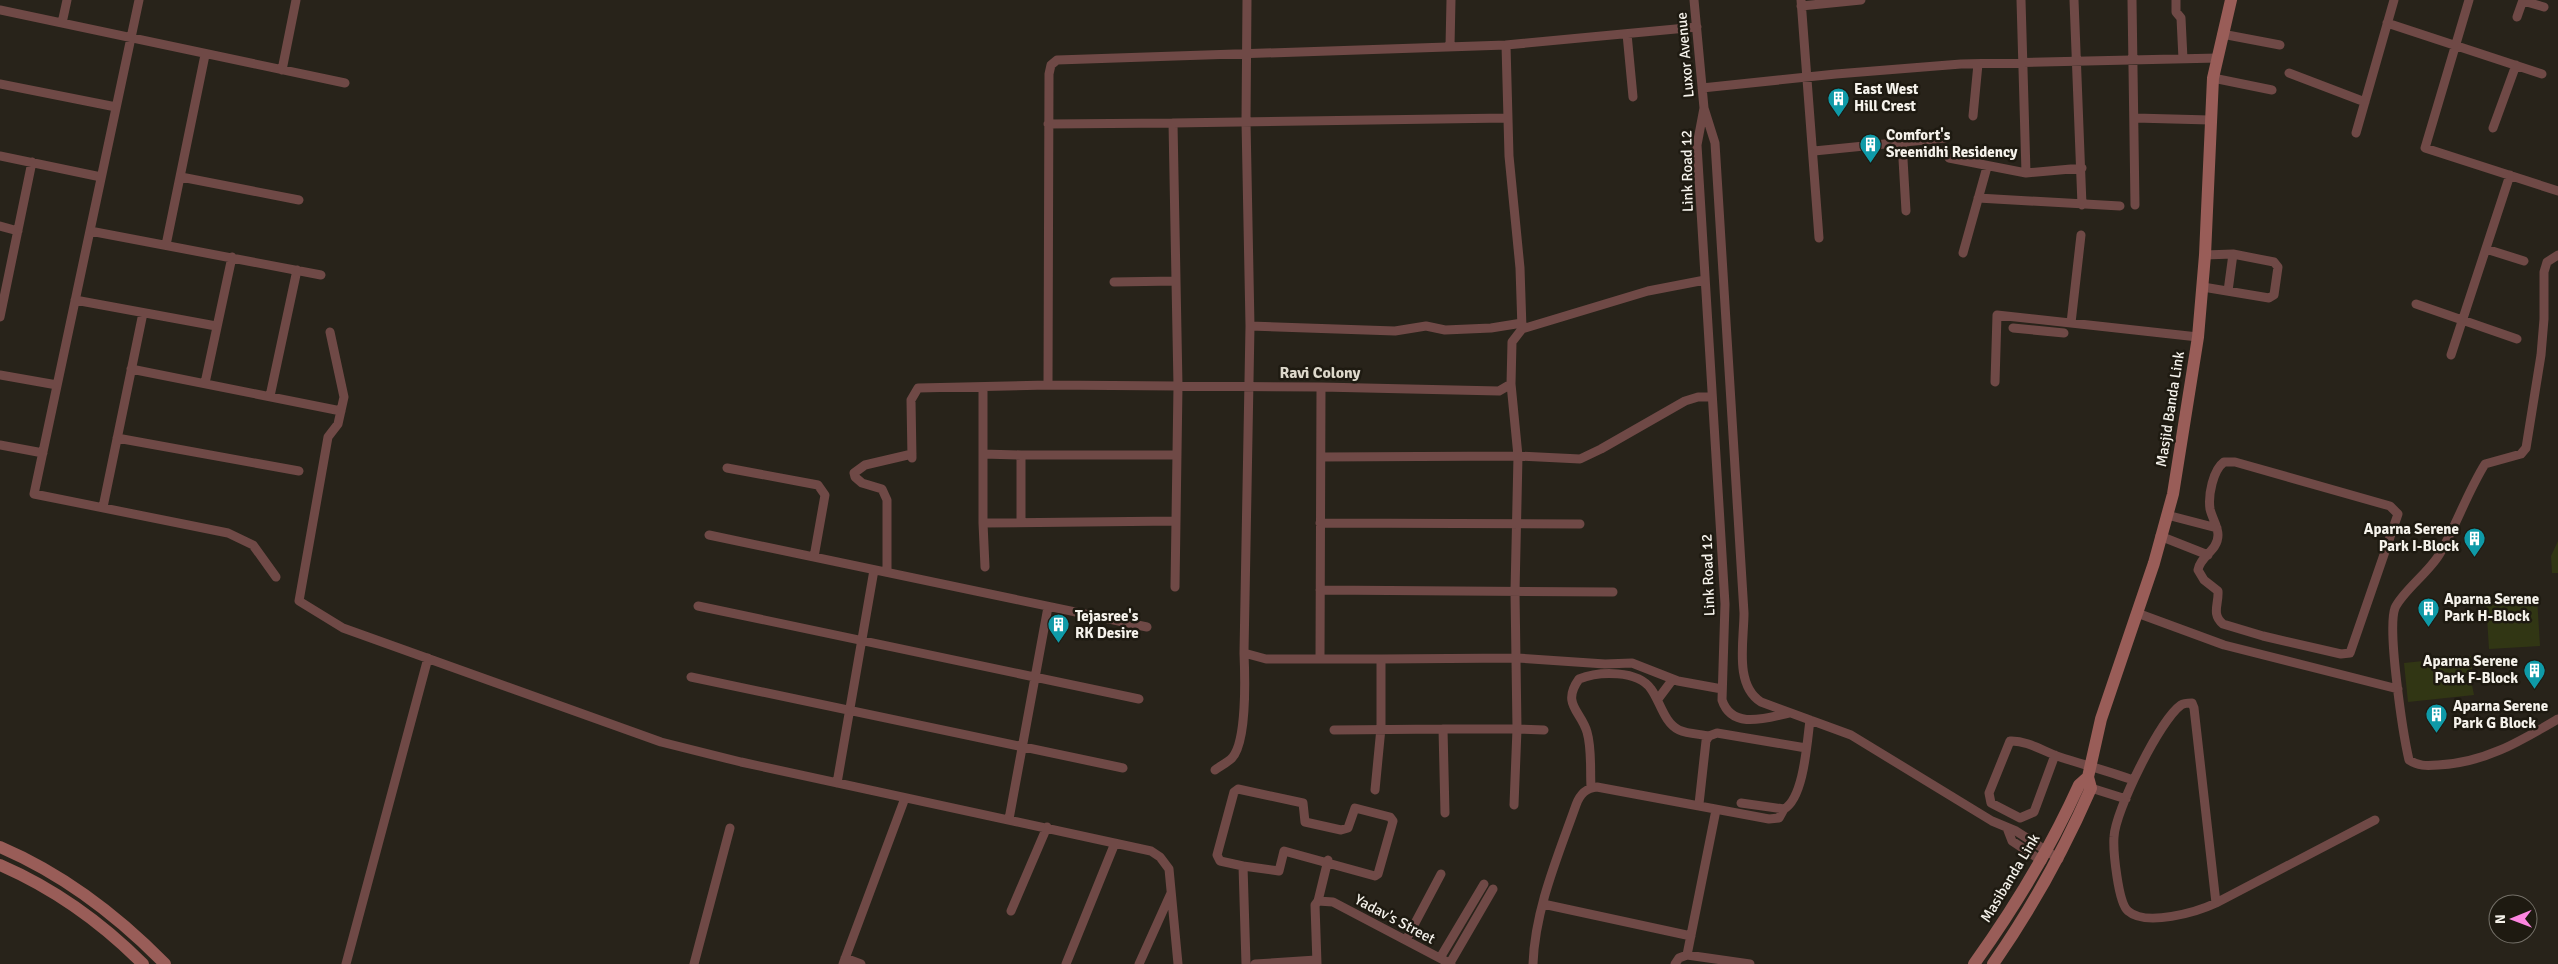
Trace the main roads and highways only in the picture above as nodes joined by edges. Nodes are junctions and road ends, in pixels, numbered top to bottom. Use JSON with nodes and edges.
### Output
{"nodes":[{"id":1,"x":2231,"y":0,"type":"edge"},
{"id":2,"x":2090,"y":777,"type":"junction"},
{"id":3,"x":2069,"y":806,"type":"joint"},
{"id":4,"x":0,"y":847,"type":"edge"},
{"id":5,"x":0,"y":865,"type":"edge"},
{"id":6,"x":143,"y":964,"type":"edge"},
{"id":7,"x":165,"y":964,"type":"edge"},
{"id":8,"x":1974,"y":964,"type":"edge"},
{"id":9,"x":1993,"y":964,"type":"edge"}],
"edges":[{"from":1,"to":2,"type":"main road","name":"Masjid Banda Link"},
{"from":2,"to":3,"type":"main road","name":"Masjid Banda Link"},
{"from":2,"to":9,"type":"main road"},
{"from":3,"to":8,"type":"main road","name":"Masibanda Link"},
{"from":4,"to":7,"type":"main road"},
{"from":5,"to":6,"type":"main road"}]}
